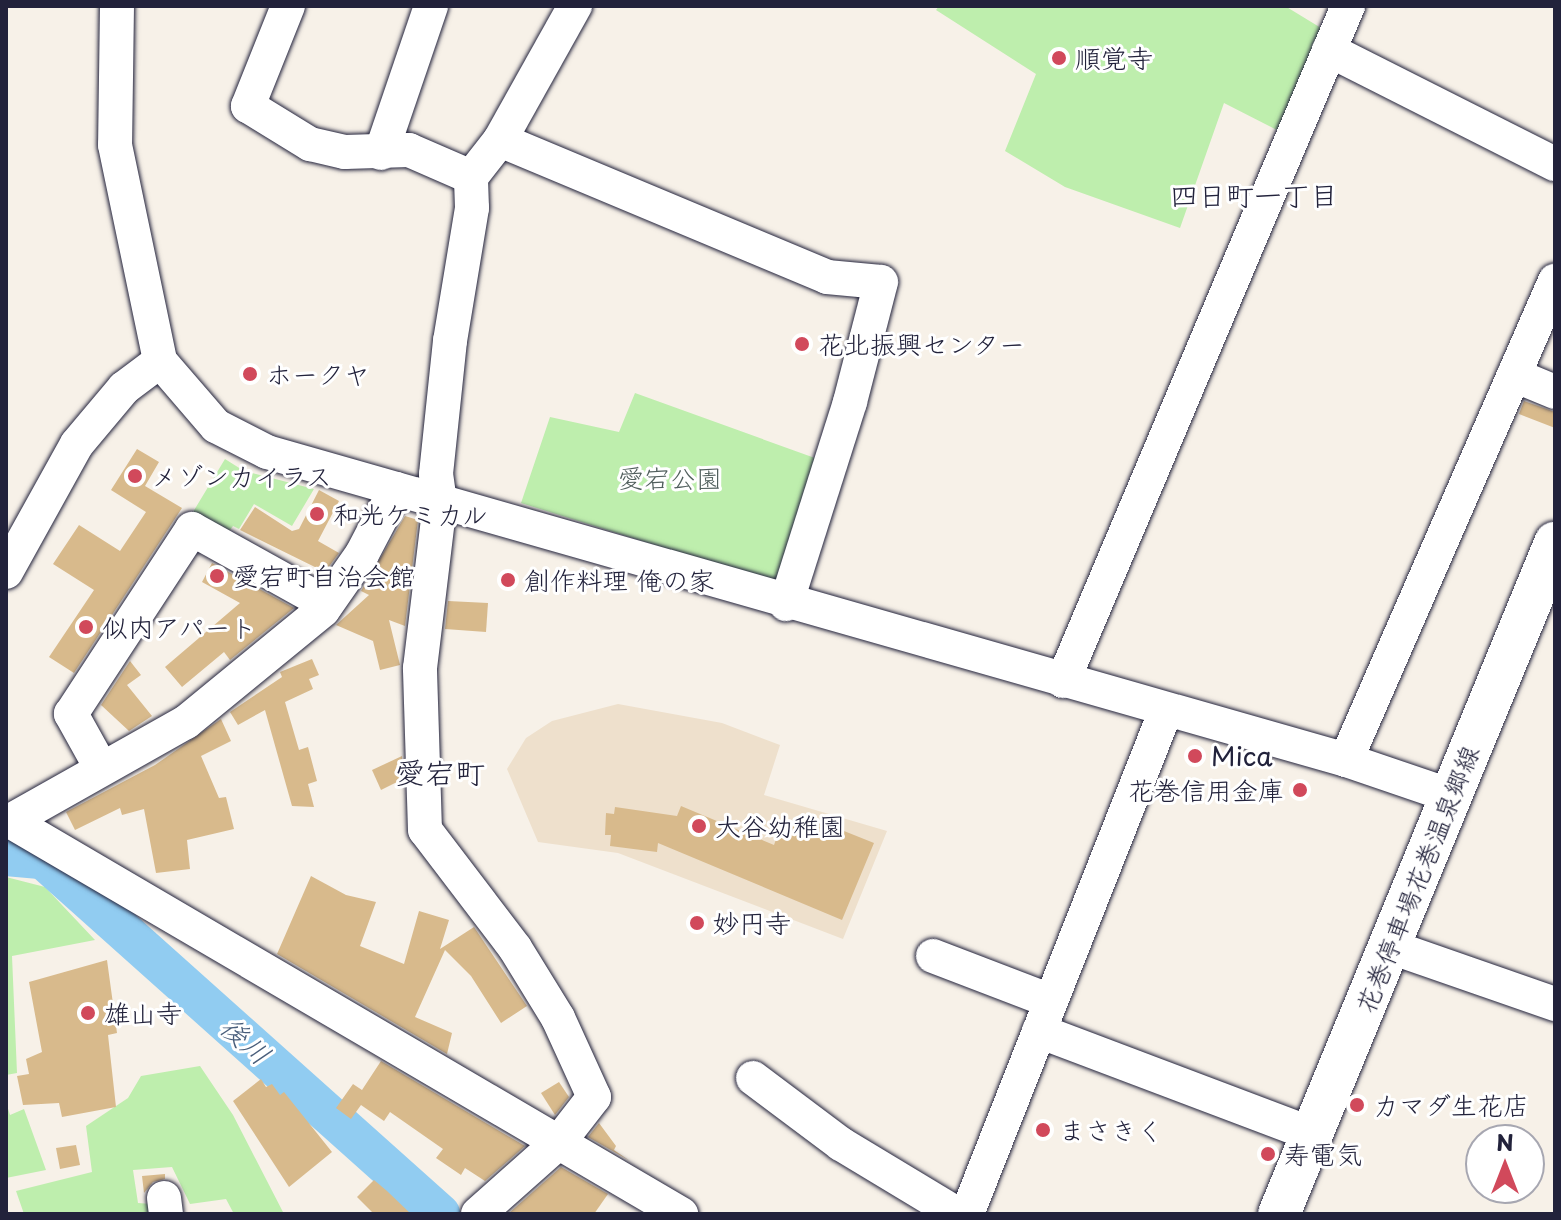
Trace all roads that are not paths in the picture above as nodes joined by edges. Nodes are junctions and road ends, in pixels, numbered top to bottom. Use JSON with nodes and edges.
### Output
{"nodes":[{"id":1,"x":117,"y":6,"type":"edge"},
{"id":2,"x":288,"y":6,"type":"edge"},
{"id":3,"x":431,"y":6,"type":"edge"},
{"id":4,"x":575,"y":6,"type":"edge"},
{"id":5,"x":1348,"y":6,"type":"edge"},
{"id":6,"x":1329,"y":50,"type":"junction"},
{"id":7,"x":500,"y":140,"type":"junction"},
{"id":8,"x":381,"y":153,"type":"junction"},
{"id":9,"x":1555,"y":164,"type":"edge"},
{"id":10,"x":471,"y":177,"type":"junction"},
{"id":11,"x":1555,"y":281,"type":"edge"},
{"id":12,"x":160,"y":361,"type":"junction"},
{"id":13,"x":1514,"y":375,"type":"junction"},
{"id":14,"x":1555,"y":392,"type":"edge"},
{"id":15,"x":396,"y":489,"type":"junction"},
{"id":16,"x":440,"y":502,"type":"junction"},
{"id":17,"x":1555,"y":543,"type":"edge"},
{"id":18,"x":6,"y":572,"type":"edge"},
{"id":19,"x":327,"y":604,"type":"junction"},
{"id":20,"x":786,"y":604,"type":"junction"},
{"id":21,"x":1063,"y":681,"type":"junction"},
{"id":22,"x":1166,"y":710,"type":"junction"},
{"id":23,"x":1346,"y":760,"type":"junction"},
{"id":24,"x":100,"y":766,"type":"junction"},
{"id":25,"x":1449,"y":795,"type":"junction"},
{"id":26,"x":1391,"y":947,"type":"junction"},
{"id":27,"x":933,"y":956,"type":"dead end"},
{"id":28,"x":1555,"y":1004,"type":"edge"},
{"id":29,"x":1045,"y":1016,"type":"junction"},
{"id":30,"x":753,"y":1078,"type":"dead end"},
{"id":31,"x":1312,"y":1134,"type":"junction"},
{"id":32,"x":559,"y":1142,"type":"junction"},
{"id":33,"x":478,"y":1214,"type":"edge"},
{"id":34,"x":681,"y":1214,"type":"edge"},
{"id":35,"x":957,"y":1214,"type":"edge"},
{"id":36,"x":967,"y":1214,"type":"edge"},
{"id":37,"x":1279,"y":1214,"type":"edge"}],
"edges":[{"from":1,"to":12,"type":"street"},
{"from":2,"to":8,"type":"street"},
{"from":3,"to":8,"type":"street"},
{"from":4,"to":7,"type":"street"},
{"from":5,"to":6,"type":"street"},
{"from":6,"to":9,"type":"street"},
{"from":6,"to":21,"type":"street"},
{"from":7,"to":10,"type":"street"},
{"from":7,"to":20,"type":"street"},
{"from":8,"to":10,"type":"street"},
{"from":10,"to":16,"type":"street"},
{"from":11,"to":13,"type":"street"},
{"from":12,"to":15,"type":"street"},
{"from":12,"to":18,"type":"street"},
{"from":13,"to":14,"type":"street"},
{"from":13,"to":23,"type":"street"},
{"from":15,"to":16,"type":"street"},
{"from":15,"to":19,"type":"street"},
{"from":16,"to":20,"type":"street"},
{"from":16,"to":32,"type":"street"},
{"from":17,"to":25,"type":"main road","name":"花巻停車場花巻温泉郷線"},
{"from":19,"to":24,"type":"street"},
{"from":19,"to":24,"type":"street"},
{"from":20,"to":21,"type":"street"},
{"from":21,"to":22,"type":"street"},
{"from":22,"to":23,"type":"street"},
{"from":22,"to":29,"type":"street"},
{"from":23,"to":25,"type":"street"},
{"from":24,"to":32,"type":"street"},
{"from":25,"to":26,"type":"main road","name":"花巻停車場花巻温泉郷線"},
{"from":26,"to":28,"type":"street"},
{"from":26,"to":31,"type":"main road","name":"花巻停車場花巻温泉郷線"},
{"from":27,"to":29,"type":"street"},
{"from":29,"to":31,"type":"street"},
{"from":29,"to":36,"type":"street"},
{"from":30,"to":35,"type":"street"},
{"from":31,"to":37,"type":"main road","name":"花巻停車場花巻温泉郷線"},
{"from":32,"to":33,"type":"street"},
{"from":32,"to":34,"type":"street"}]}
